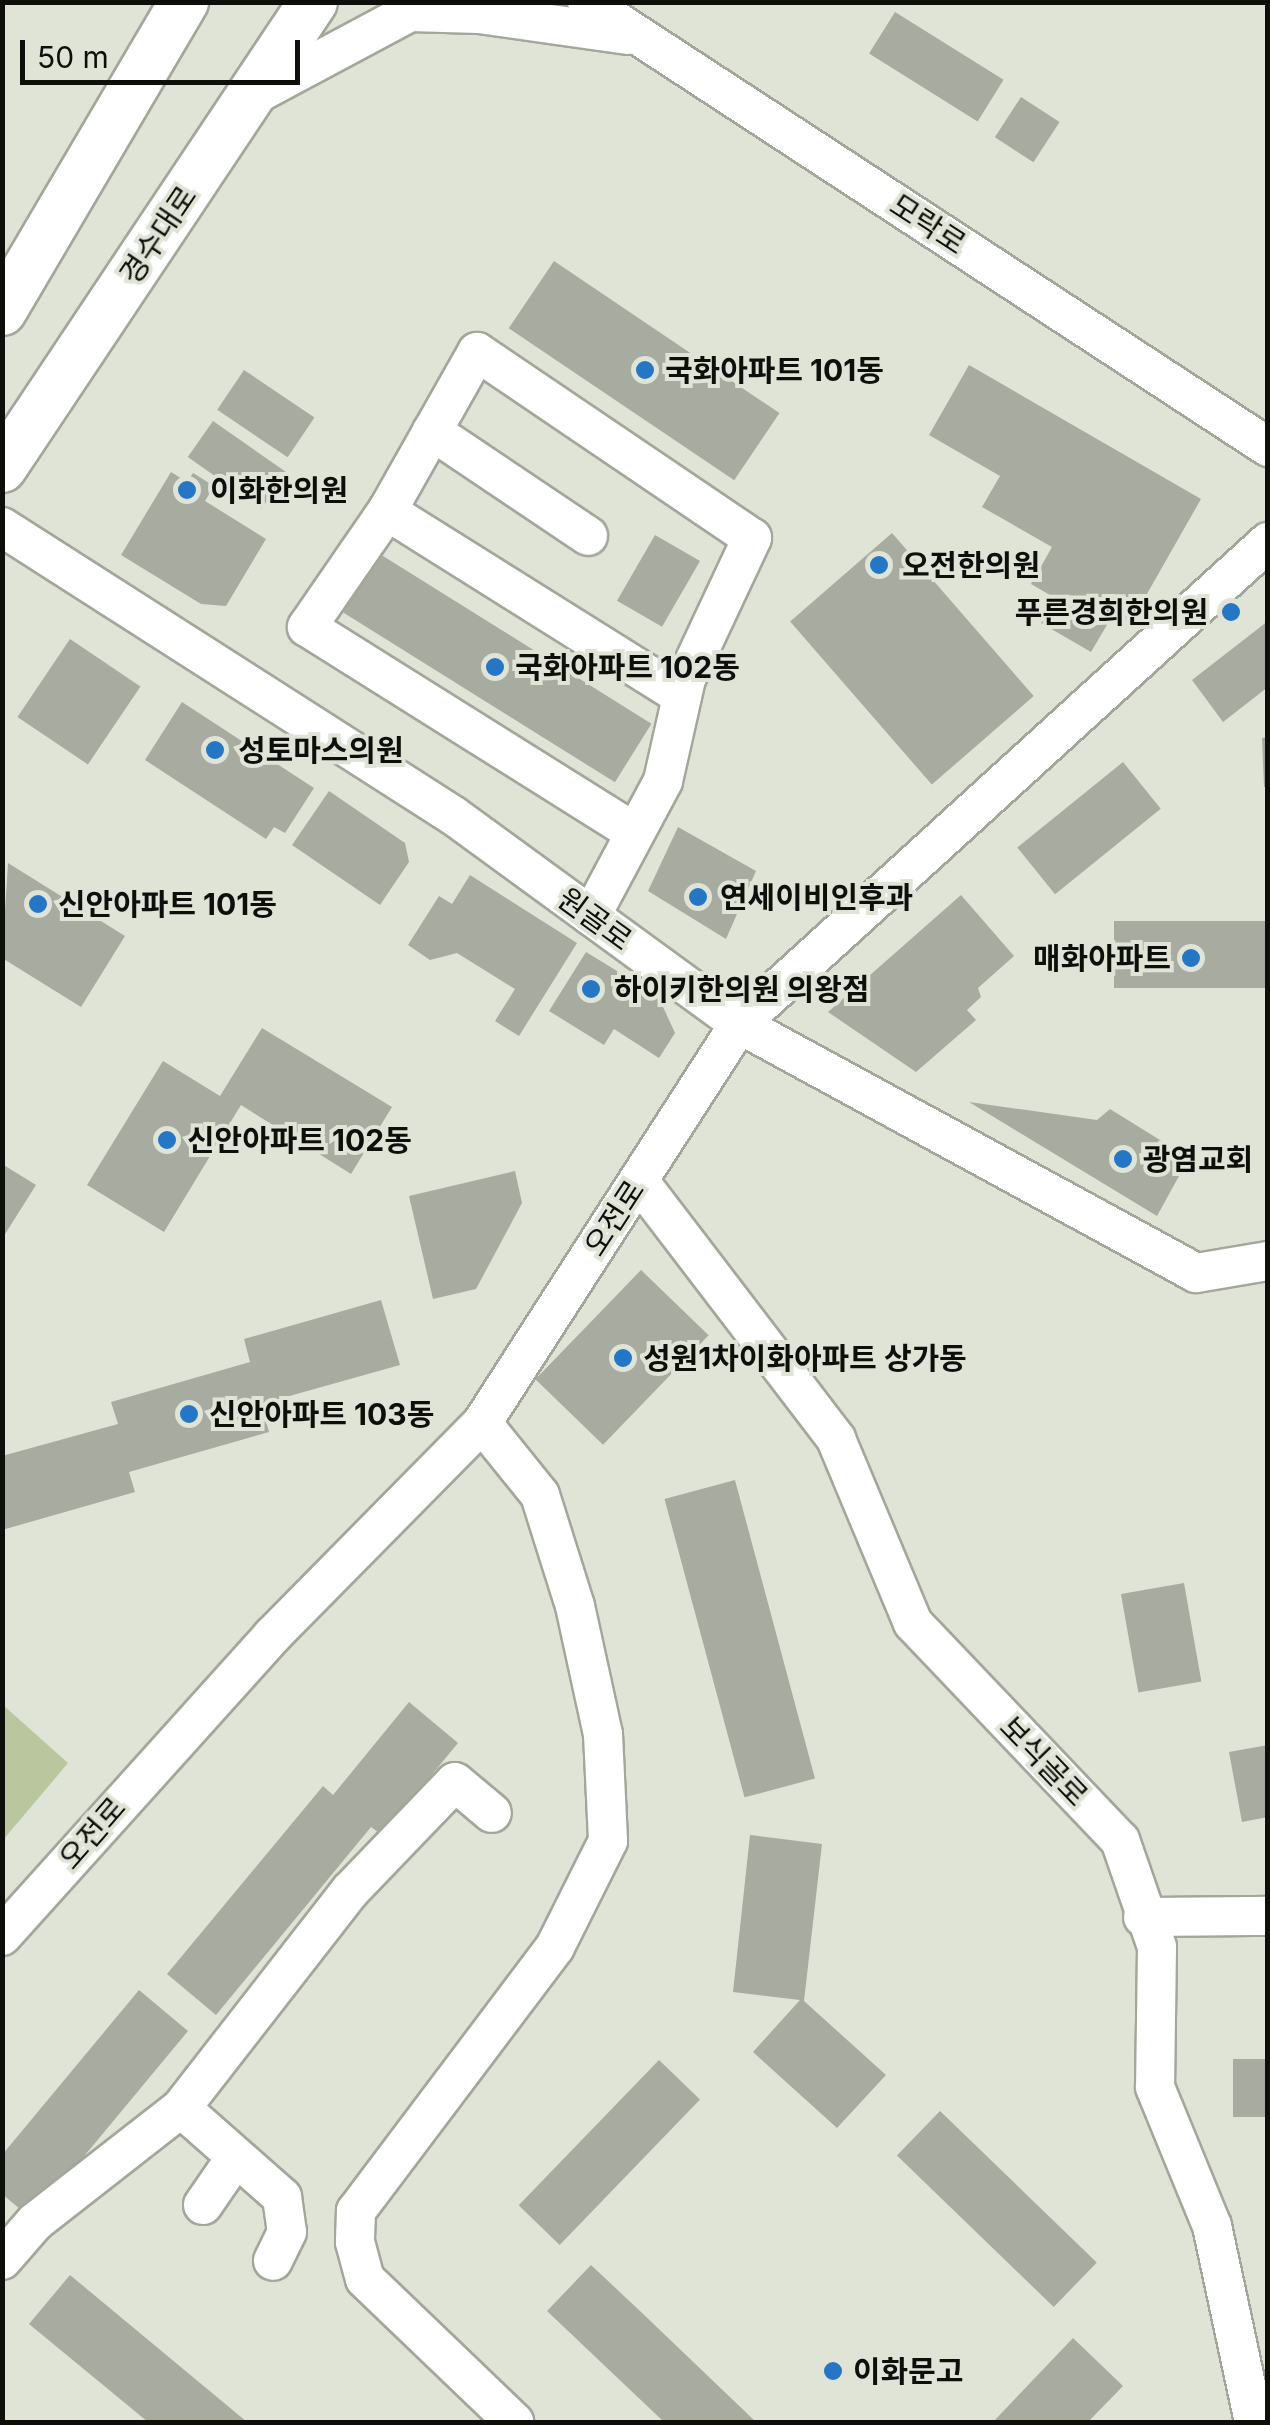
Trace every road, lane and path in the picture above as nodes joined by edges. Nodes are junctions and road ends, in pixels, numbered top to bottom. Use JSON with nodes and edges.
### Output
{"nodes":[{"id":1,"x":313,"y":2,"type":"edge"},
{"id":2,"x":587,"y":2,"type":"edge"},
{"id":3,"x":175,"y":13,"type":"edge"},
{"id":4,"x":640,"y":37,"type":"junction"},
{"id":5,"x":250,"y":98,"type":"junction"},
{"id":6,"x":2,"y":311,"type":"edge"},
{"id":7,"x":432,"y":431,"type":"junction"},
{"id":8,"x":1268,"y":447,"type":"edge"},
{"id":9,"x":2,"y":468,"type":"edge"},
{"id":10,"x":386,"y":511,"type":"junction"},
{"id":11,"x":2,"y":526,"type":"edge"},
{"id":12,"x":588,"y":536,"type":"dead end"},
{"id":13,"x":1268,"y":542,"type":"edge"},
{"id":14,"x":682,"y":696,"type":"junction"},
{"id":15,"x":635,"y":833,"type":"junction"},
{"id":16,"x":591,"y":916,"type":"junction"},
{"id":17,"x":738,"y":1024,"type":"junction"},
{"id":18,"x":639,"y":1181,"type":"junction"},
{"id":19,"x":1268,"y":1262,"type":"edge"},
{"id":20,"x":482,"y":1422,"type":"junction"},
{"id":21,"x":492,"y":1813,"type":"dead end"},
{"id":22,"x":1268,"y":1916,"type":"edge"},
{"id":23,"x":1143,"y":1917,"type":"junction"},
{"id":24,"x":2,"y":1936,"type":"edge"},
{"id":25,"x":181,"y":2108,"type":"junction"},
{"id":26,"x":236,"y":2157,"type":"junction"},
{"id":27,"x":203,"y":2205,"type":"dead end"},
{"id":28,"x":2,"y":2260,"type":"edge"},
{"id":29,"x":274,"y":2261,"type":"dead end"},
{"id":30,"x":514,"y":2422,"type":"edge"},
{"id":31,"x":1254,"y":2422,"type":"edge"}],
"edges":[{"from":1,"to":5,"type":"main road","name":"경수대로"},
{"from":2,"to":4,"type":"street","name":"모락로"},
{"from":3,"to":6,"type":"main road"},
{"from":4,"to":5,"type":"street"},
{"from":4,"to":8,"type":"street","name":"모락로"},
{"from":5,"to":9,"type":"main road","name":"경수대로"},
{"from":7,"to":10,"type":"street"},
{"from":7,"to":12,"type":"street"},
{"from":7,"to":14,"type":"street"},
{"from":10,"to":14,"type":"street"},
{"from":10,"to":15,"type":"street"},
{"from":11,"to":16,"type":"street","name":"원골로"},
{"from":13,"to":17,"type":"street","name":"오전로"},
{"from":14,"to":15,"type":"street"},
{"from":15,"to":16,"type":"street"},
{"from":16,"to":17,"type":"street","name":"원골로"},
{"from":17,"to":18,"type":"street","name":"오전로"},
{"from":17,"to":19,"type":"street","name":"원골로"},
{"from":18,"to":20,"type":"street","name":"오전로"},
{"from":18,"to":23,"type":"street","name":"보식골로"},
{"from":20,"to":24,"type":"street","name":"오전로"},
{"from":20,"to":30,"type":"street"},
{"from":21,"to":25,"type":"street"},
{"from":22,"to":23,"type":"street"},
{"from":23,"to":31,"type":"street","name":"보식골로"},
{"from":25,"to":26,"type":"street"},
{"from":25,"to":28,"type":"street"},
{"from":26,"to":27,"type":"street"},
{"from":26,"to":29,"type":"street"}]}
